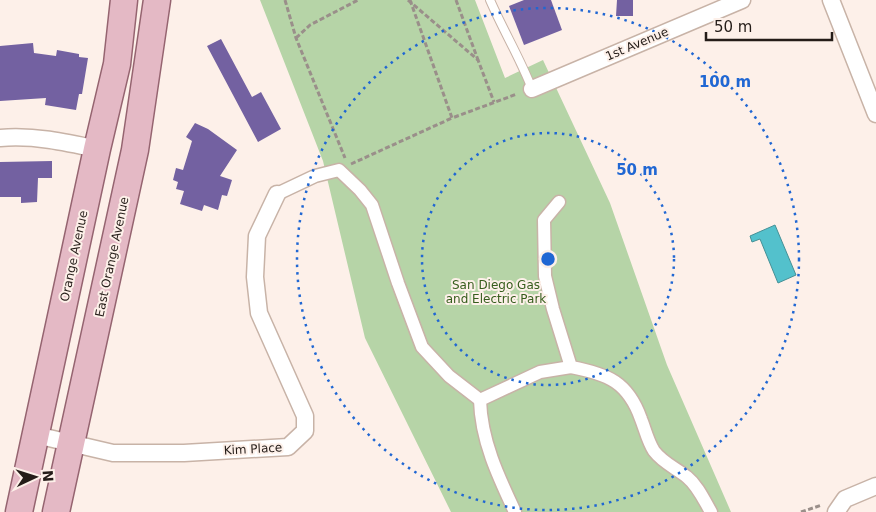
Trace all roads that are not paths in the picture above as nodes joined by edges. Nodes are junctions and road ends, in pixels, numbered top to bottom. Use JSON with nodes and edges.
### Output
{"nodes":[{"id":1,"x":124,"y":0,"type":"edge"},
{"id":2,"x":158,"y":0,"type":"edge"},
{"id":3,"x":490,"y":0,"type":"edge"},
{"id":4,"x":742,"y":0,"type":"edge"},
{"id":5,"x":831,"y":0,"type":"edge"},
{"id":6,"x":532,"y":89,"type":"joint"},
{"id":7,"x":876,"y":114,"type":"edge"},
{"id":8,"x":0,"y":138,"type":"edge"},
{"id":9,"x":97,"y":149,"type":"junction"},
{"id":10,"x":134,"y":158,"type":"junction"},
{"id":11,"x":277,"y":194,"type":"joint"},
{"id":12,"x":559,"y":202,"type":"dead end"},
{"id":13,"x":572,"y":367,"type":"junction"},
{"id":14,"x":480,"y":400,"type":"junction"},
{"id":15,"x":36,"y":435,"type":"junction"},
{"id":16,"x":71,"y":444,"type":"junction"},
{"id":17,"x":876,"y":486,"type":"edge"},
{"id":18,"x":19,"y":512,"type":"edge"},
{"id":19,"x":56,"y":512,"type":"edge"},
{"id":20,"x":515,"y":512,"type":"edge"},
{"id":21,"x":711,"y":512,"type":"edge"},
{"id":22,"x":836,"y":512,"type":"edge"}],
"edges":[{"from":1,"to":9,"type":"main road","name":"Orange Avenue"},
{"from":2,"to":10,"type":"main road","name":"East Orange Avenue"},
{"from":3,"to":6,"type":"lane"},
{"from":4,"to":6,"type":"street","name":"1st Avenue"},
{"from":5,"to":7,"type":"street"},
{"from":8,"to":9,"type":"street"},
{"from":9,"to":10,"type":"main road"},
{"from":9,"to":15,"type":"main road","name":"Orange Avenue"},
{"from":10,"to":16,"type":"main road","name":"East Orange Avenue"},
{"from":11,"to":14,"type":"street"},
{"from":11,"to":16,"type":"street","name":"Kim Place"},
{"from":12,"to":13,"type":"street"},
{"from":13,"to":14,"type":"street"},
{"from":13,"to":21,"type":"street"},
{"from":14,"to":20,"type":"street"},
{"from":15,"to":16,"type":"street","name":"Kim Place"},
{"from":15,"to":18,"type":"main road","name":"Orange Avenue"},
{"from":16,"to":19,"type":"main road","name":"East Orange Avenue"},
{"from":17,"to":22,"type":"street"}]}
